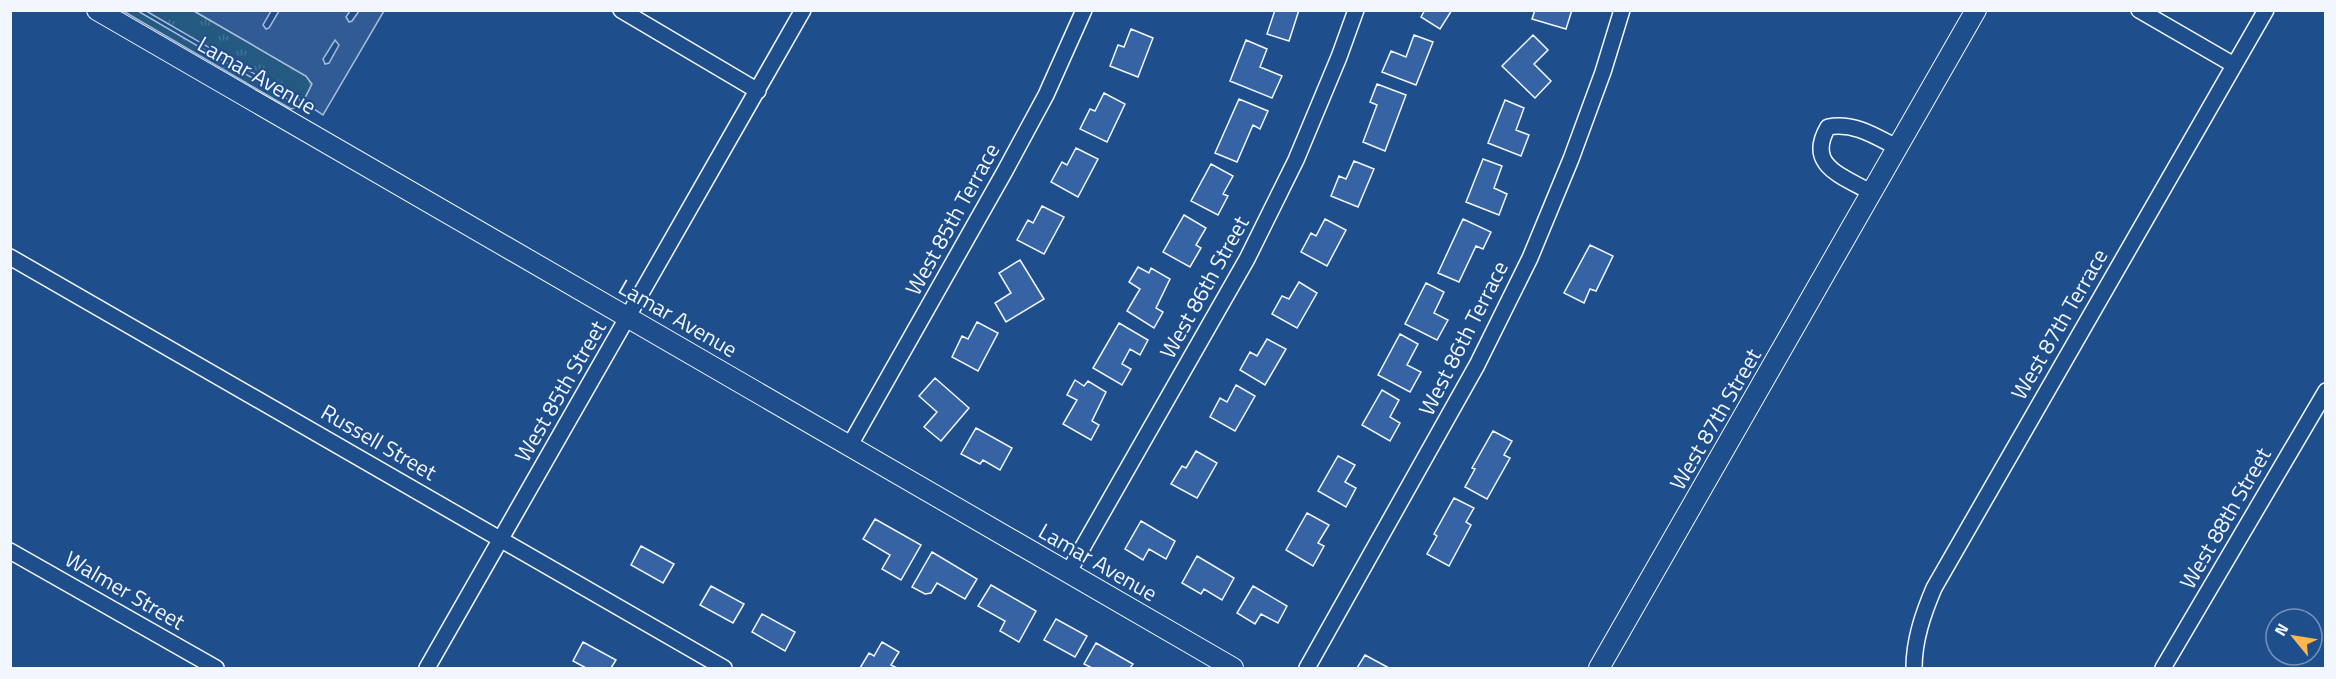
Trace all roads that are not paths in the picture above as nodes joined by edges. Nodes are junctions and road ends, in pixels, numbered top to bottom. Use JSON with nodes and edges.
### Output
{"nodes":[{"id":1,"x":97,"y":10,"type":"edge"},
{"id":2,"x":621,"y":10,"type":"edge"},
{"id":3,"x":803,"y":10,"type":"edge"},
{"id":4,"x":1084,"y":10,"type":"edge"},
{"id":5,"x":1356,"y":10,"type":"edge"},
{"id":6,"x":1622,"y":10,"type":"edge"},
{"id":7,"x":1976,"y":10,"type":"edge"},
{"id":8,"x":2139,"y":10,"type":"edge"},
{"id":9,"x":2266,"y":10,"type":"edge"},
{"id":10,"x":2234,"y":65,"type":"junction"},
{"id":11,"x":758,"y":91,"type":"junction"},
{"id":12,"x":1898,"y":148,"type":"junction"},
{"id":13,"x":1872,"y":193,"type":"junction"},
{"id":14,"x":10,"y":256,"type":"edge"},
{"id":15,"x":629,"y":318,"type":"junction"},
{"id":16,"x":2325,"y":391,"type":"edge"},
{"id":17,"x":850,"y":445,"type":"junction"},
{"id":18,"x":501,"y":540,"type":"junction"},
{"id":19,"x":10,"y":551,"type":"edge"},
{"id":20,"x":1068,"y":573,"type":"junction"},
{"id":21,"x":216,"y":669,"type":"edge"},
{"id":22,"x":427,"y":669,"type":"edge"},
{"id":23,"x":724,"y":669,"type":"edge"},
{"id":24,"x":1233,"y":669,"type":"edge"},
{"id":25,"x":1307,"y":669,"type":"edge"},
{"id":26,"x":1599,"y":669,"type":"edge"},
{"id":27,"x":1914,"y":669,"type":"edge"},
{"id":28,"x":2163,"y":669,"type":"edge"}],
"edges":[{"from":1,"to":15,"type":"street","name":"Lamar Avenue"},
{"from":2,"to":11,"type":"street"},
{"from":3,"to":11,"type":"street","name":"West 85th Street"},
{"from":4,"to":17,"type":"street","name":"West 85th Terrace"},
{"from":5,"to":20,"type":"street","name":"West 86th Street"},
{"from":6,"to":25,"type":"street","name":"West 86th Terrace"},
{"from":7,"to":12,"type":"street","name":"West 87th Street"},
{"from":8,"to":10,"type":"street"},
{"from":9,"to":10,"type":"street","name":"West 87th Terrace"},
{"from":10,"to":27,"type":"street","name":"West 87th Terrace"},
{"from":11,"to":15,"type":"street","name":"West 85th Street"},
{"from":12,"to":13,"type":"street","name":"West 87th Street"},
{"from":12,"to":13,"type":"street"},
{"from":13,"to":26,"type":"street","name":"West 87th Street"},
{"from":14,"to":18,"type":"street","name":"Russell Street"},
{"from":15,"to":17,"type":"street","name":"Lamar Avenue"},
{"from":15,"to":18,"type":"street","name":"West 85th Street"},
{"from":16,"to":28,"type":"street","name":"West 88th Street"},
{"from":17,"to":20,"type":"street","name":"Lamar Avenue"},
{"from":18,"to":22,"type":"street","name":"West 85th Street"},
{"from":18,"to":23,"type":"street","name":"Russell Street"},
{"from":19,"to":21,"type":"street","name":"Walmer Street"},
{"from":20,"to":24,"type":"street","name":"Lamar Avenue"}]}
